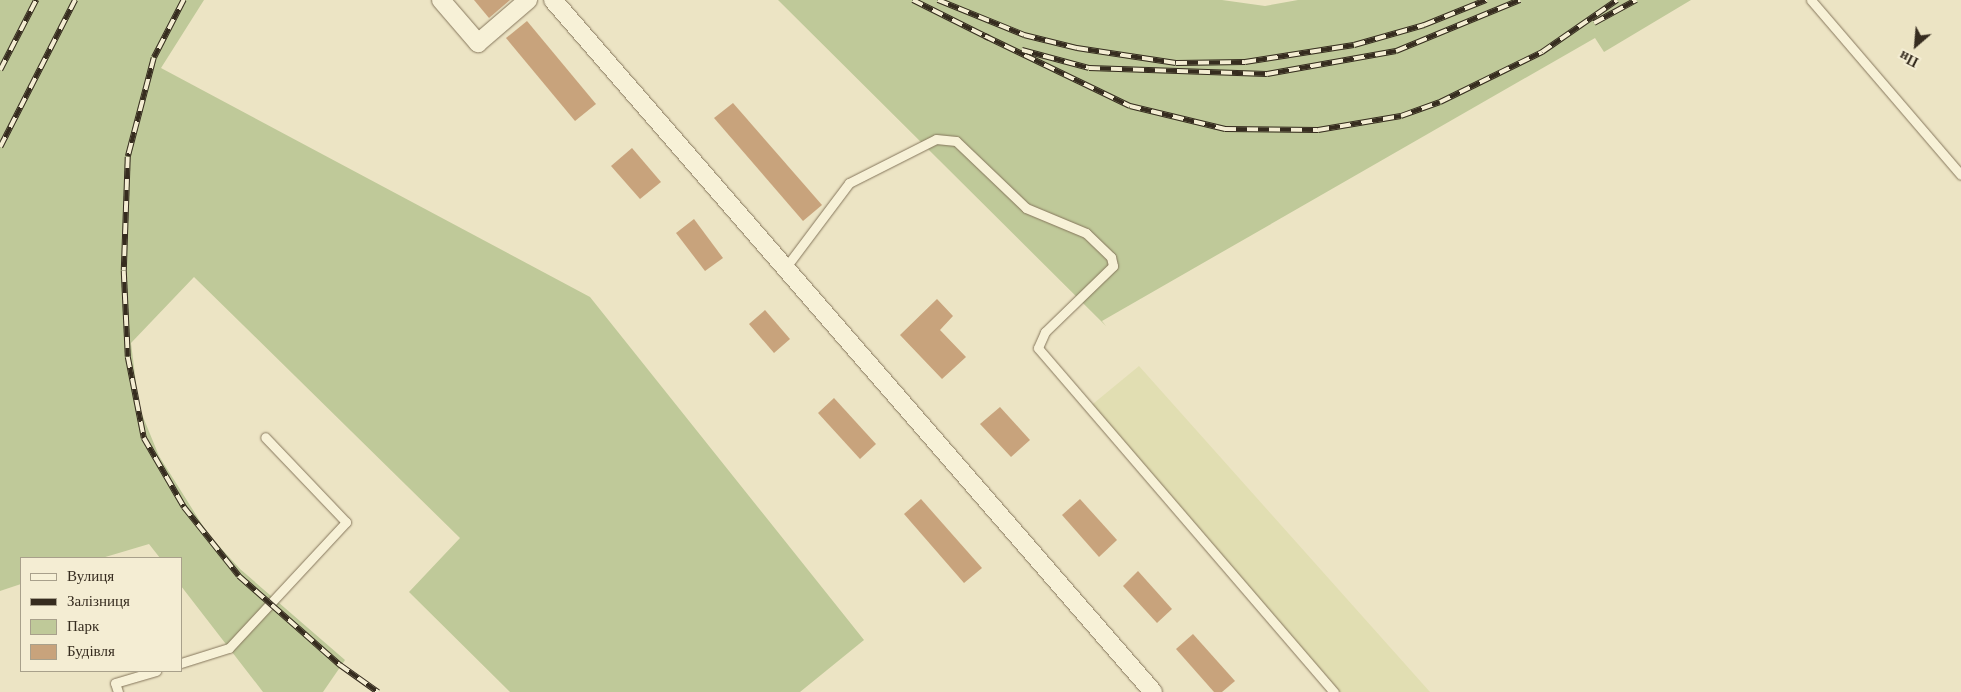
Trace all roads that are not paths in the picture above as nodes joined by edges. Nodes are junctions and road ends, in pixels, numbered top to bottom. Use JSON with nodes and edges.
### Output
{"nodes":[{"id":1,"x":441,"y":0,"type":"edge"},
{"id":2,"x":528,"y":0,"type":"edge"},
{"id":3,"x":553,"y":0,"type":"edge"},
{"id":4,"x":1811,"y":0,"type":"edge"},
{"id":5,"x":1961,"y":174,"type":"edge"},
{"id":6,"x":786,"y":268,"type":"junction"},
{"id":7,"x":265,"y":438,"type":"dead end"},
{"id":8,"x":182,"y":663,"type":"edge"},
{"id":9,"x":153,"y":672,"type":"edge"},
{"id":10,"x":118,"y":692,"type":"edge"},
{"id":11,"x":1153,"y":692,"type":"edge"},
{"id":12,"x":1334,"y":692,"type":"edge"}],
"edges":[{"from":1,"to":2,"type":"street"},
{"from":3,"to":6,"type":"street"},
{"from":4,"to":5,"type":"lane"},
{"from":6,"to":11,"type":"street"},
{"from":6,"to":12,"type":"lane"},
{"from":7,"to":8,"type":"lane"},
{"from":9,"to":10,"type":"lane"}]}
